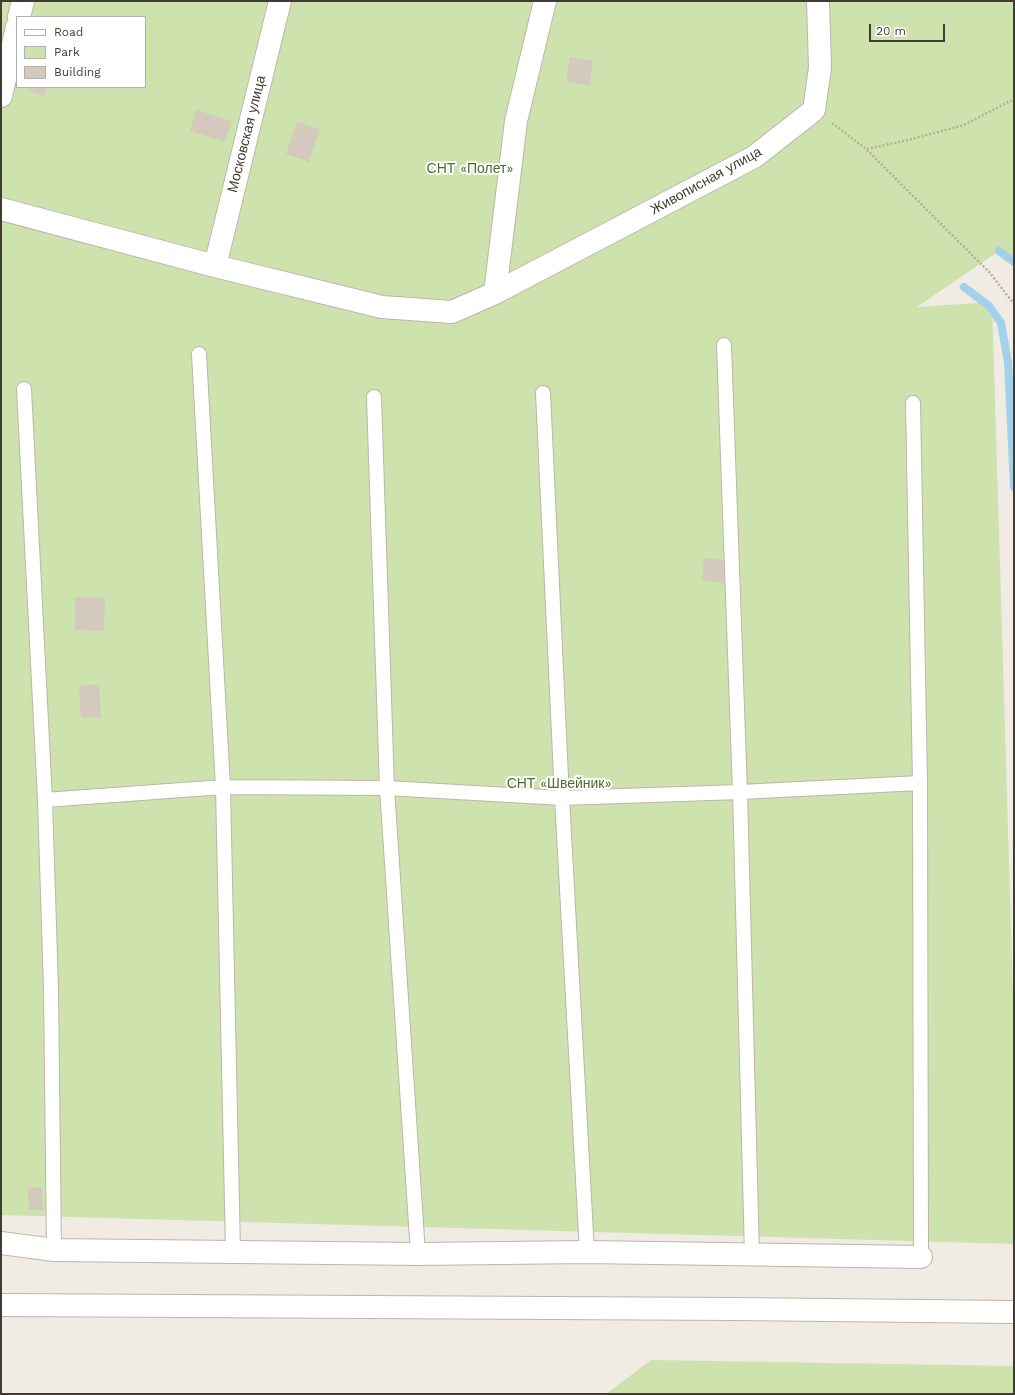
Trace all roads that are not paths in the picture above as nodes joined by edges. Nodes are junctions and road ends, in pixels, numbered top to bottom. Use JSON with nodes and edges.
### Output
{"nodes":[{"id":1,"x":23,"y":1,"type":"edge"},
{"id":2,"x":280,"y":1,"type":"edge"},
{"id":3,"x":545,"y":1,"type":"edge"},
{"id":4,"x":818,"y":1,"type":"edge"},
{"id":5,"x":20,"y":16,"type":"edge"},
{"id":6,"x":16,"y":32,"type":"edge"},
{"id":7,"x":1,"y":96,"type":"edge"},
{"id":8,"x":1,"y":209,"type":"edge"},
{"id":9,"x":214,"y":266,"type":"junction"},
{"id":10,"x":495,"y":293,"type":"junction"},
{"id":11,"x":724,"y":345,"type":"dead end"},
{"id":12,"x":199,"y":354,"type":"dead end"},
{"id":13,"x":24,"y":389,"type":"dead end"},
{"id":14,"x":543,"y":393,"type":"dead end"},
{"id":15,"x":374,"y":397,"type":"dead end"},
{"id":16,"x":913,"y":404,"type":"dead end"},
{"id":17,"x":920,"y":782,"type":"junction"},
{"id":18,"x":223,"y":788,"type":"junction"},
{"id":19,"x":387,"y":788,"type":"junction"},
{"id":20,"x":740,"y":792,"type":"junction"},
{"id":21,"x":562,"y":798,"type":"junction"},
{"id":22,"x":45,"y":800,"type":"junction"},
{"id":23,"x":1,"y":1243,"type":"edge"},
{"id":24,"x":54,"y":1250,"type":"junction"},
{"id":25,"x":233,"y":1252,"type":"junction"},
{"id":26,"x":587,"y":1252,"type":"junction"},
{"id":27,"x":418,"y":1254,"type":"junction"},
{"id":28,"x":752,"y":1255,"type":"junction"},
{"id":29,"x":921,"y":1257,"type":"joint"},
{"id":30,"x":1,"y":1305,"type":"edge"},
{"id":31,"x":1014,"y":1312,"type":"edge"}],
"edges":[{"from":1,"to":5,"type":"street"},
{"from":2,"to":9,"type":"street","name":"Московская улица"},
{"from":3,"to":10,"type":"street"},
{"from":4,"to":10,"type":"street","name":"Живописная улица"},
{"from":6,"to":7,"type":"street"},
{"from":8,"to":9,"type":"street","name":"Живописная улица"},
{"from":9,"to":10,"type":"street","name":"Живописная улица"},
{"from":11,"to":20,"type":"lane"},
{"from":12,"to":18,"type":"lane"},
{"from":13,"to":22,"type":"lane"},
{"from":14,"to":21,"type":"lane"},
{"from":15,"to":19,"type":"lane"},
{"from":16,"to":17,"type":"lane"},
{"from":17,"to":20,"type":"lane"},
{"from":17,"to":29,"type":"lane"},
{"from":18,"to":19,"type":"lane"},
{"from":18,"to":22,"type":"lane"},
{"from":18,"to":25,"type":"lane"},
{"from":19,"to":21,"type":"lane"},
{"from":19,"to":27,"type":"lane"},
{"from":20,"to":21,"type":"lane"},
{"from":20,"to":28,"type":"lane"},
{"from":21,"to":26,"type":"lane"},
{"from":22,"to":24,"type":"lane"},
{"from":23,"to":24,"type":"street"},
{"from":24,"to":25,"type":"street"},
{"from":25,"to":27,"type":"street"},
{"from":26,"to":27,"type":"street"},
{"from":26,"to":28,"type":"street"},
{"from":28,"to":29,"type":"street"},
{"from":30,"to":31,"type":"street"}]}
